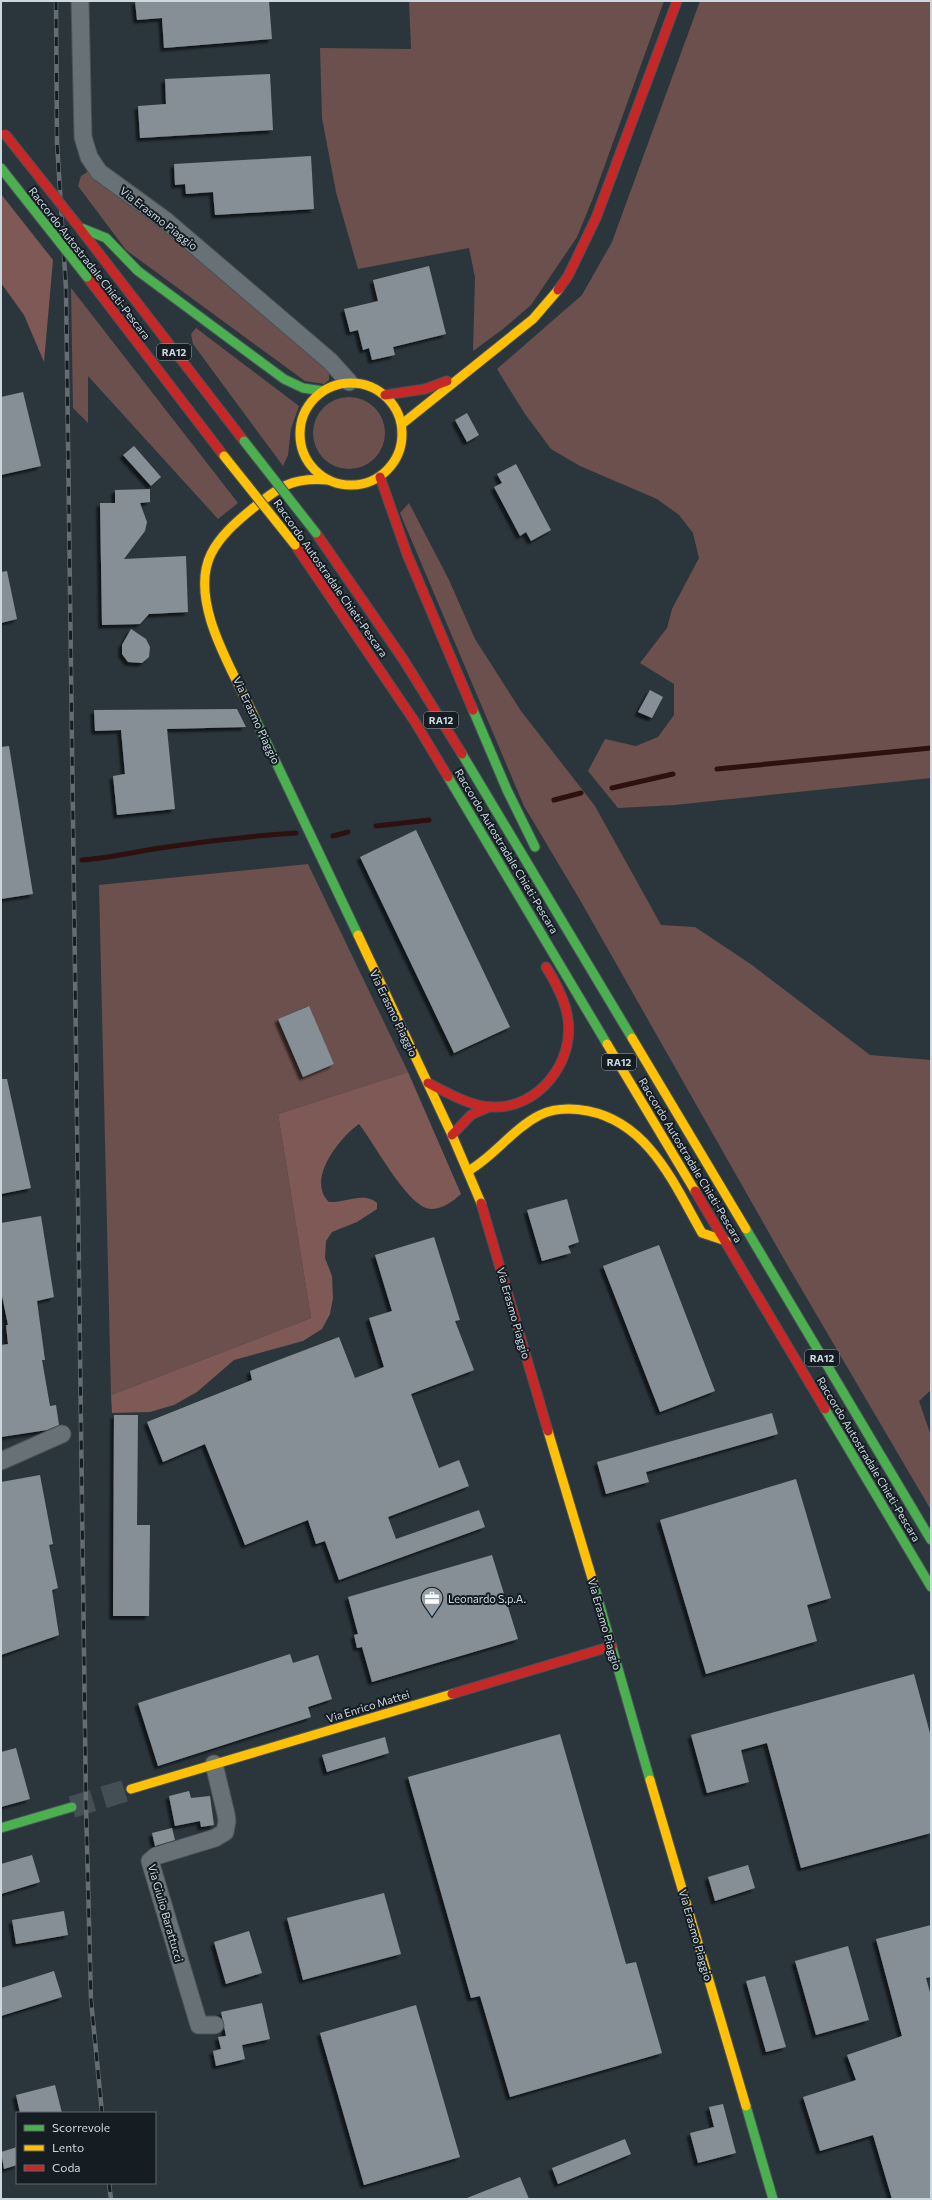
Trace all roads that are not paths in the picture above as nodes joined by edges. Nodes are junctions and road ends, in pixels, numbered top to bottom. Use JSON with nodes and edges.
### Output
{"nodes":[{"id":1,"x":80,"y":1,"type":"edge"},
{"id":2,"x":677,"y":1,"type":"edge"},
{"id":3,"x":3,"y":132,"type":"edge"},
{"id":4,"x":1,"y":168,"type":"edge"},
{"id":5,"x":79,"y":227,"type":"junction"},
{"id":6,"x":463,"y":374,"type":"junction"},
{"id":7,"x":349,"y":382,"type":"junction"},
{"id":8,"x":323,"y":391,"type":"junction"},
{"id":9,"x":385,"y":395,"type":"junction"},
{"id":10,"x":402,"y":424,"type":"junction"},
{"id":11,"x":301,"y":446,"type":"junction"},
{"id":12,"x":295,"y":459,"type":"dead end"},
{"id":13,"x":288,"y":473,"type":"dead end"},
{"id":14,"x":380,"y":476,"type":"junction"},
{"id":15,"x":328,"y":480,"type":"junction"},
{"id":16,"x":280,"y":487,"type":"junction"},
{"id":17,"x":539,"y":853,"type":"dead end"},
{"id":18,"x":512,"y":882,"type":"junction"},
{"id":19,"x":557,"y":892,"type":"dead end"},
{"id":20,"x":513,"y":904,"type":"dead end"},
{"id":21,"x":558,"y":913,"type":"junction"},
{"id":22,"x":541,"y":958,"type":"dead end"},
{"id":23,"x":428,"y":1083,"type":"junction"},
{"id":24,"x":489,"y":1107,"type":"junction"},
{"id":25,"x":452,"y":1135,"type":"junction"},
{"id":26,"x":468,"y":1171,"type":"junction"},
{"id":27,"x":726,"y":1241,"type":"junction"},
{"id":28,"x":62,"y":1434,"type":"dead end"},
{"id":29,"x":1,"y":1461,"type":"edge"},
{"id":30,"x":931,"y":1540,"type":"edge"},
{"id":31,"x":931,"y":1587,"type":"edge"},
{"id":32,"x":612,"y":1646,"type":"junction"},
{"id":33,"x":214,"y":1764,"type":"junction"},
{"id":34,"x":131,"y":1789,"type":"tunnel mouth"},
{"id":35,"x":72,"y":1807,"type":"tunnel mouth"},
{"id":36,"x":1,"y":1828,"type":"edge"},
{"id":37,"x":215,"y":2025,"type":"dead end"},
{"id":38,"x":773,"y":2199,"type":"edge"}],
"edges":[{"from":1,"to":7,"type":"street","name":"Via Erasmo Piaggio"},
{"from":2,"to":6,"type":"main road"},
{"from":3,"to":5,"type":"main road","name":"Raccordo Autostradale Chieti-Pescara","number":"RA12","bridge":true},
{"from":4,"to":18,"type":"main road","name":"Raccordo Autostradale Chieti-Pescara","number":"RA12","bridge":true},
{"from":5,"to":8,"type":"main road"},
{"from":5,"to":21,"type":"main road","name":"Raccordo Autostradale Chieti-Pescara","number":"RA12","bridge":true},
{"from":6,"to":9,"type":"main road"},
{"from":6,"to":10,"type":"main road"},
{"from":7,"to":8,"type":"main road"},
{"from":7,"to":9,"type":"main road"},
{"from":8,"to":11,"type":"main road"},
{"from":9,"to":10,"type":"main road"},
{"from":10,"to":14,"type":"main road"},
{"from":11,"to":12,"type":"main road"},
{"from":11,"to":15,"type":"main road"},
{"from":13,"to":16,"type":"main road","name":"Via Erasmo Piaggio"},
{"from":14,"to":15,"type":"main road"},
{"from":14,"to":17,"type":"main road"},
{"from":15,"to":16,"type":"main road","name":"Via Erasmo Piaggio"},
{"from":16,"to":23,"type":"main road","name":"Via Erasmo Piaggio"},
{"from":18,"to":20,"type":"main road"},
{"from":18,"to":27,"type":"main road","name":"Raccordo Autostradale Chieti-Pescara","number":"RA12"},
{"from":19,"to":21,"type":"main road"},
{"from":21,"to":30,"type":"main road","name":"Raccordo Autostradale Chieti-Pescara","number":"RA12"},
{"from":22,"to":24,"type":"main road"},
{"from":23,"to":24,"type":"main road"},
{"from":23,"to":25,"type":"main road","name":"Via Erasmo Piaggio"},
{"from":24,"to":25,"type":"main road"},
{"from":25,"to":26,"type":"main road","name":"Via Erasmo Piaggio"},
{"from":26,"to":27,"type":"main road"},
{"from":26,"to":32,"type":"main road","name":"Via Erasmo Piaggio"},
{"from":27,"to":31,"type":"main road","name":"Raccordo Autostradale Chieti-Pescara","number":"RA12"},
{"from":28,"to":29,"type":"street"},
{"from":32,"to":33,"type":"main road","name":"Via Enrico Mattei"},
{"from":32,"to":38,"type":"main road","name":"Via Erasmo Piaggio"},
{"from":33,"to":34,"type":"main road","name":"Via Enrico Mattei"},
{"from":33,"to":37,"type":"street","name":"Via Giulio Barattucci"},
{"from":35,"to":36,"type":"main road"}]}
